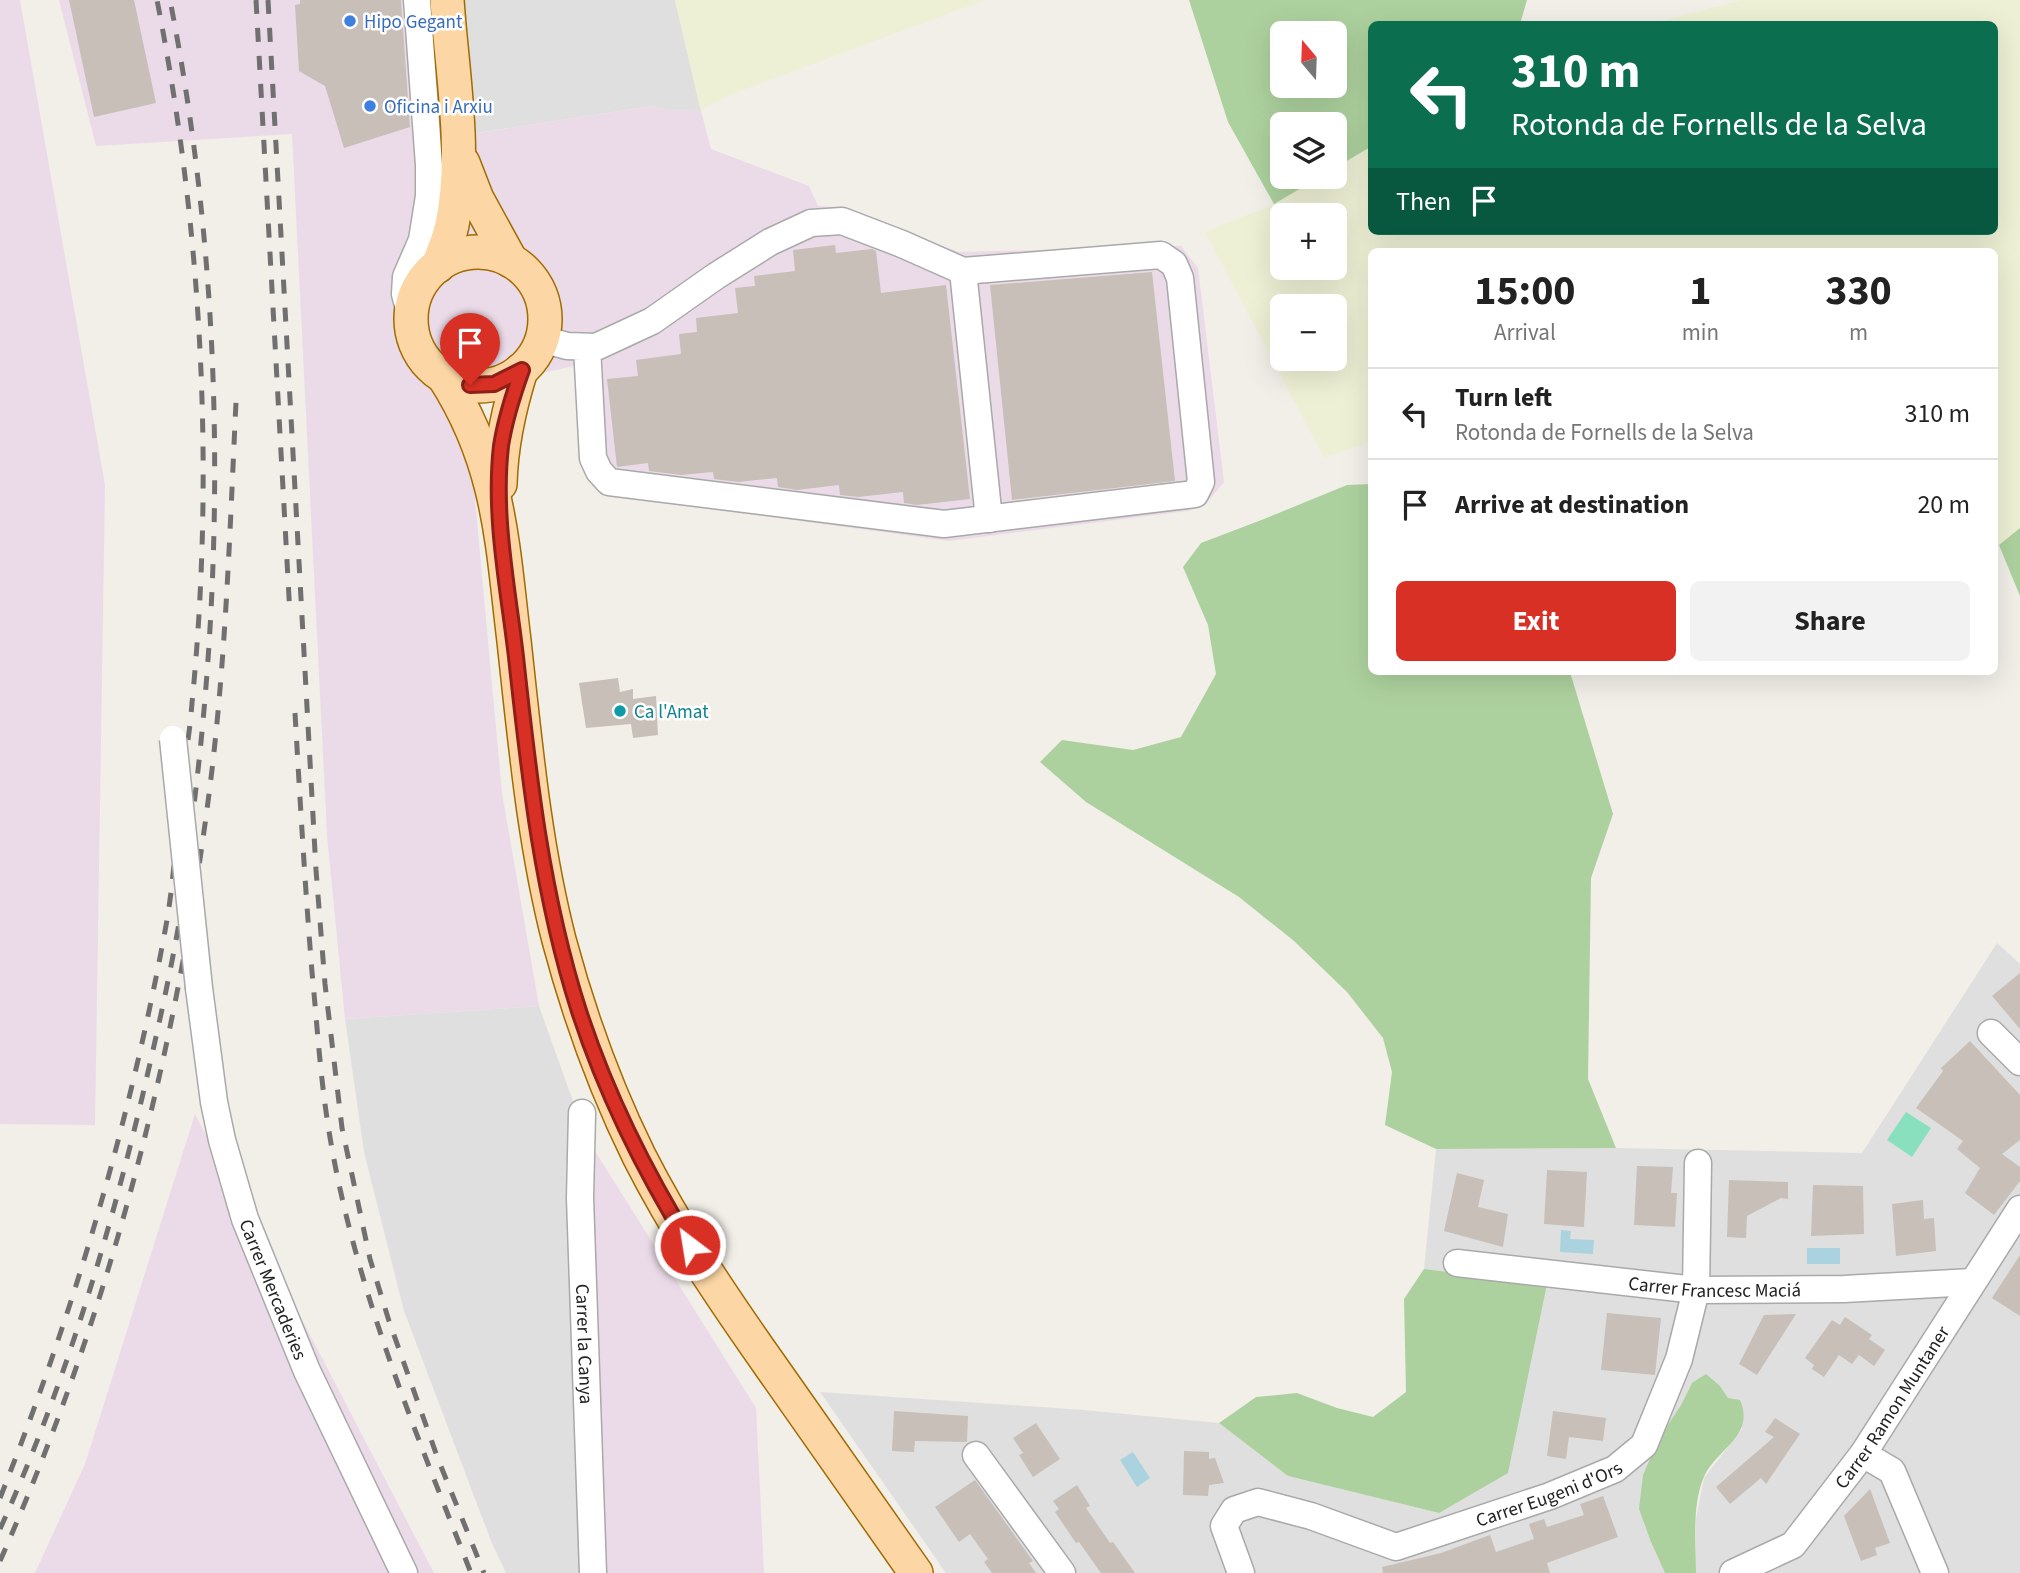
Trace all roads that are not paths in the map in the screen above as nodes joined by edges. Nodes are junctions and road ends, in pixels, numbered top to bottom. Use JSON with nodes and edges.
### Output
{"nodes":[{"id":1,"x":417,"y":0,"type":"edge"},
{"id":2,"x":447,"y":0,"type":"edge"},
{"id":3,"x":459,"y":153,"type":"junction"},
{"id":4,"x":511,"y":261,"type":"junction"},
{"id":5,"x":438,"y":266,"type":"junction"},
{"id":6,"x":963,"y":271,"type":"junction"},
{"id":7,"x":411,"y":316,"type":"junction"},
{"id":8,"x":542,"y":339,"type":"junction"},
{"id":9,"x":587,"y":347,"type":"junction"},
{"id":10,"x":522,"y":370,"type":"junction"},
{"id":11,"x":444,"y":377,"type":"junction"},
{"id":12,"x":498,"y":510,"type":"junction"},
{"id":13,"x":989,"y":519,"type":"junction"},
{"id":14,"x":173,"y":739,"type":"dead end"},
{"id":15,"x":1991,"y":1033,"type":"dead end"},
{"id":16,"x":2020,"y":1062,"type":"edge"},
{"id":17,"x":582,"y":1113,"type":"dead end"},
{"id":18,"x":1698,"y":1163,"type":"dead end"},
{"id":19,"x":2020,"y":1209,"type":"edge"},
{"id":20,"x":1457,"y":1263,"type":"dead end"},
{"id":21,"x":1972,"y":1282,"type":"junction"},
{"id":22,"x":1696,"y":1290,"type":"junction"},
{"id":23,"x":1863,"y":1454,"type":"junction"},
{"id":24,"x":976,"y":1455,"type":"dead end"},
{"id":25,"x":404,"y":1573,"type":"edge"},
{"id":26,"x":593,"y":1573,"type":"edge"},
{"id":27,"x":916,"y":1573,"type":"edge"},
{"id":28,"x":1062,"y":1573,"type":"edge"},
{"id":29,"x":1241,"y":1573,"type":"edge"},
{"id":30,"x":1733,"y":1573,"type":"edge"},
{"id":31,"x":1935,"y":1573,"type":"edge"}],
"edges":[{"from":1,"to":7,"type":"street"},
{"from":2,"to":3,"type":"main road"},
{"from":3,"to":4,"type":"main road"},
{"from":3,"to":5,"type":"main road"},
{"from":4,"to":5,"type":"main road"},
{"from":4,"to":8,"type":"main road"},
{"from":5,"to":7,"type":"main road"},
{"from":6,"to":9,"type":"street"},
{"from":6,"to":13,"type":"street"},
{"from":6,"to":13,"type":"street"},
{"from":7,"to":11,"type":"main road"},
{"from":8,"to":9,"type":"street"},
{"from":8,"to":10,"type":"main road"},
{"from":9,"to":13,"type":"street"},
{"from":10,"to":11,"type":"main road"},
{"from":10,"to":12,"type":"main road"},
{"from":11,"to":12,"type":"main road"},
{"from":12,"to":27,"type":"main road"},
{"from":14,"to":25,"type":"street","name":"Carrer Mercaderies","bridge":true},
{"from":15,"to":16,"type":"street"},
{"from":17,"to":26,"type":"street","name":"Carrer la Canya"},
{"from":18,"to":22,"type":"street","name":"Carrer Eugeni d'Ors"},
{"from":19,"to":21,"type":"street","name":"Carrer Ramon Muntaner"},
{"from":20,"to":22,"type":"street","name":"Carrer Francesc Maciá"},
{"from":21,"to":22,"type":"street","name":"Carrer Francesc Maciá"},
{"from":21,"to":23,"type":"street","name":"Carrer Ramon Muntaner"},
{"from":22,"to":29,"type":"street","name":"Carrer Eugeni d'Ors"},
{"from":23,"to":30,"type":"street","name":"Carrer Ramon Muntaner"},
{"from":23,"to":31,"type":"street"},
{"from":24,"to":28,"type":"street"}]}
